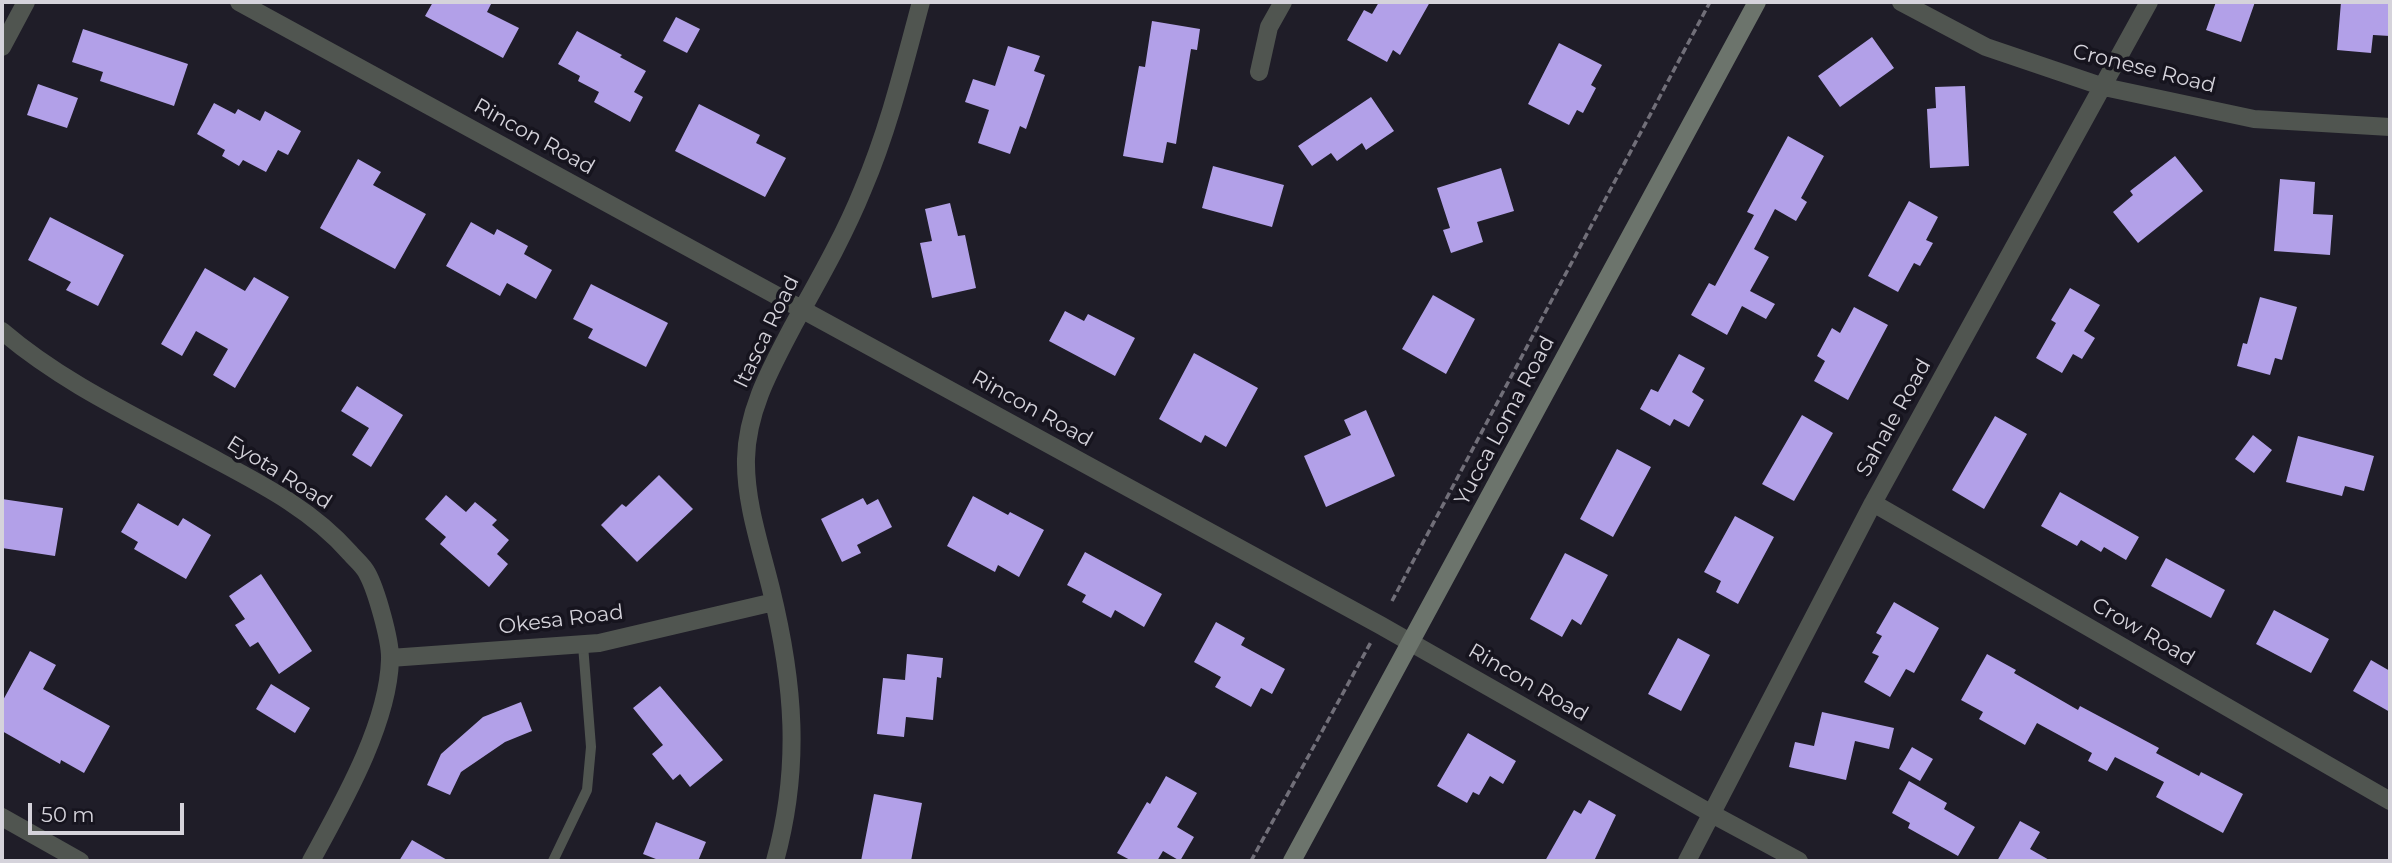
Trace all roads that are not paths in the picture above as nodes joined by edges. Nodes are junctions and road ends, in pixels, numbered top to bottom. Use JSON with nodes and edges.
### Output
{"nodes":[{"id":1,"x":26,"y":2,"type":"edge"},
{"id":2,"x":239,"y":2,"type":"edge"},
{"id":3,"x":921,"y":2,"type":"edge"},
{"id":4,"x":1283,"y":2,"type":"edge"},
{"id":5,"x":1757,"y":2,"type":"edge"},
{"id":6,"x":1901,"y":2,"type":"edge"},
{"id":7,"x":2149,"y":2,"type":"edge"},
{"id":8,"x":2,"y":47,"type":"edge"},
{"id":9,"x":1259,"y":72,"type":"dead end"},
{"id":10,"x":2104,"y":86,"type":"junction"},
{"id":11,"x":2390,"y":127,"type":"edge"},
{"id":12,"x":802,"y":310,"type":"junction"},
{"id":13,"x":2,"y":331,"type":"edge"},
{"id":14,"x":1873,"y":503,"type":"junction"},
{"id":15,"x":774,"y":602,"type":"junction"},
{"id":16,"x":1411,"y":643,"type":"junction"},
{"id":17,"x":583,"y":645,"type":"junction"},
{"id":18,"x":390,"y":658,"type":"junction"},
{"id":19,"x":2390,"y":800,"type":"edge"},
{"id":20,"x":1712,"y":814,"type":"junction"},
{"id":21,"x":2,"y":817,"type":"edge"},
{"id":22,"x":80,"y":861,"type":"edge"},
{"id":23,"x":312,"y":861,"type":"edge"},
{"id":24,"x":553,"y":861,"type":"edge"},
{"id":25,"x":775,"y":861,"type":"edge"},
{"id":26,"x":1292,"y":861,"type":"edge"},
{"id":27,"x":1686,"y":861,"type":"edge"},
{"id":28,"x":1799,"y":861,"type":"edge"}],
"edges":[{"from":1,"to":8,"type":"street"},
{"from":2,"to":12,"type":"street","name":"Rincon Road"},
{"from":3,"to":12,"type":"street","name":"Itasca Road"},
{"from":4,"to":9,"type":"street"},
{"from":5,"to":16,"type":"main road","name":"Yucca Loma Road"},
{"from":6,"to":10,"type":"street","name":"Cronese Road"},
{"from":7,"to":10,"type":"street","name":"Sahale Road"},
{"from":10,"to":11,"type":"street","name":"Cronese Road"},
{"from":10,"to":14,"type":"street","name":"Sahale Road"},
{"from":12,"to":15,"type":"street","name":"Itasca Road"},
{"from":12,"to":16,"type":"street","name":"Rincon Road"},
{"from":13,"to":18,"type":"street","name":"Eyota Road"},
{"from":14,"to":19,"type":"street","name":"Crow Road"},
{"from":14,"to":20,"type":"street","name":"Sahale Road"},
{"from":15,"to":17,"type":"street","name":"Okesa Road"},
{"from":15,"to":25,"type":"street","name":"Itasca Road"},
{"from":16,"to":20,"type":"street","name":"Rincon Road"},
{"from":16,"to":26,"type":"main road","name":"Yucca Loma Road"},
{"from":17,"to":18,"type":"street","name":"Okesa Road"},
{"from":17,"to":24,"type":"lane"},
{"from":18,"to":23,"type":"street","name":"Eyota Road"},
{"from":20,"to":27,"type":"street","name":"Sahale Road"},
{"from":20,"to":28,"type":"street","name":"Rincon Road"},
{"from":21,"to":22,"type":"street"}]}
